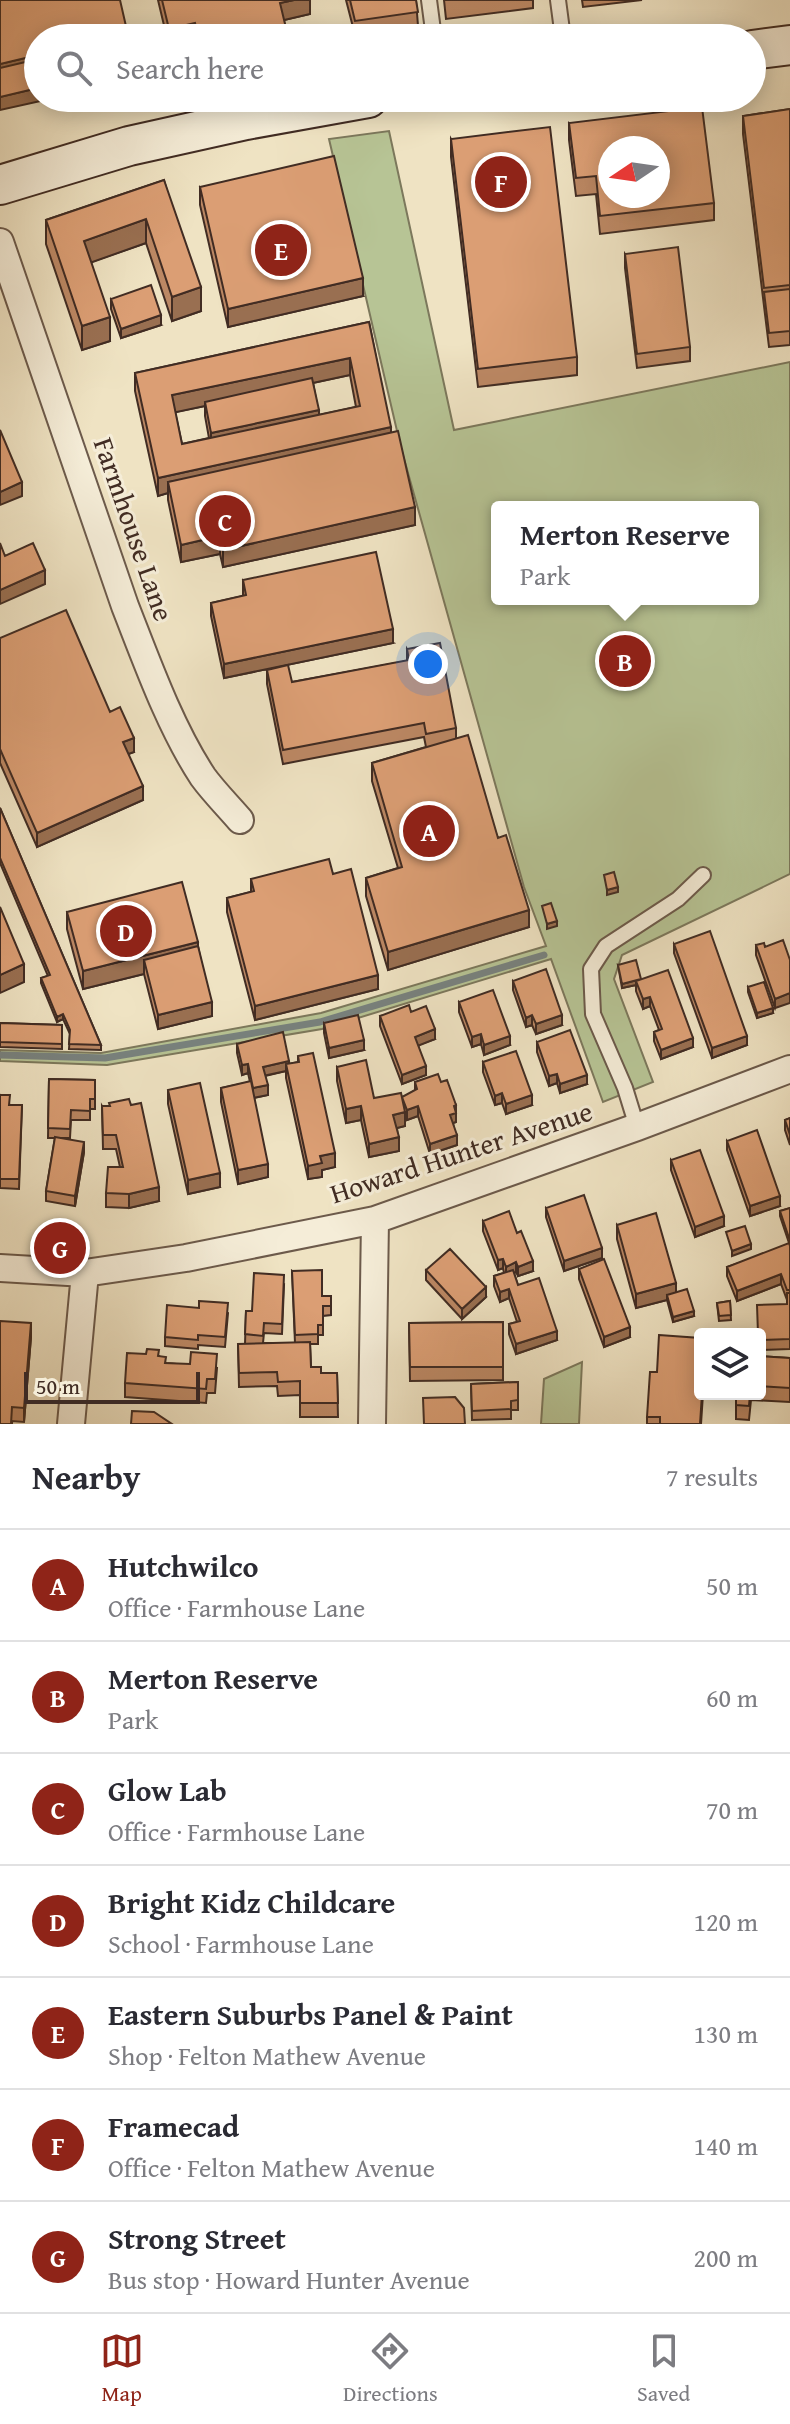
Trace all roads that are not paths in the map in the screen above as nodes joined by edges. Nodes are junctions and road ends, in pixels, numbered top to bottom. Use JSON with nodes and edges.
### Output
{"nodes":[{"id":1,"x":429,"y":0,"type":"edge"},
{"id":2,"x":558,"y":0,"type":"edge"},
{"id":3,"x":432,"y":24,"type":"edge"},
{"id":4,"x":561,"y":24,"type":"edge"},
{"id":5,"x":790,"y":45,"type":"edge"},
{"id":6,"x":766,"y":48,"type":"edge"},
{"id":7,"x":290,"y":112,"type":"edge"},
{"id":8,"x":0,"y":185,"type":"edge"},
{"id":9,"x":0,"y":242,"type":"edge"},
{"id":10,"x":240,"y":820,"type":"dead end"},
{"id":11,"x":703,"y":875,"type":"dead end"},
{"id":12,"x":790,"y":1069,"type":"edge"},
{"id":13,"x":637,"y":1127,"type":"junction"},
{"id":14,"x":375,"y":1220,"type":"junction"},
{"id":15,"x":0,"y":1268,"type":"edge"},
{"id":16,"x":85,"y":1273,"type":"junction"},
{"id":17,"x":71,"y":1424,"type":"edge"},
{"id":18,"x":372,"y":1424,"type":"edge"}],
"edges":[{"from":1,"to":3,"type":"lane"},
{"from":2,"to":4,"type":"lane"},
{"from":5,"to":6,"type":"street"},
{"from":7,"to":8,"type":"street"},
{"from":9,"to":10,"type":"street","name":"Farmhouse Lane"},
{"from":11,"to":13,"type":"lane"},
{"from":12,"to":13,"type":"street","name":"Howard Hunter Avenue"},
{"from":13,"to":14,"type":"street","name":"Howard Hunter Avenue"},
{"from":14,"to":16,"type":"street","name":"Howard Hunter Avenue"},
{"from":14,"to":18,"type":"street"},
{"from":15,"to":16,"type":"street","name":"Howard Hunter Avenue"},
{"from":16,"to":17,"type":"street"}]}
